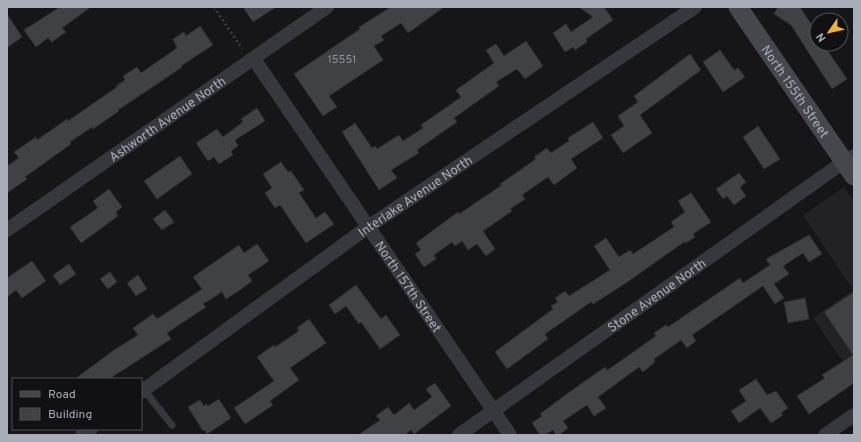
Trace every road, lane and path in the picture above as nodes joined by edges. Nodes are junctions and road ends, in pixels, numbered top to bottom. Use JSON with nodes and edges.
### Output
{"nodes":[{"id":1,"x":214,"y":7,"type":"edge"},
{"id":2,"x":327,"y":7,"type":"edge"},
{"id":3,"x":695,"y":7,"type":"edge"},
{"id":4,"x":738,"y":7,"type":"edge"},
{"id":5,"x":252,"y":60,"type":"junction"},
{"id":6,"x":851,"y":164,"type":"edge"},
{"id":7,"x":368,"y":227,"type":"junction"},
{"id":8,"x":7,"y":230,"type":"edge"},
{"id":9,"x":143,"y":391,"type":"edge"},
{"id":10,"x":493,"y":411,"type":"junction"},
{"id":11,"x":854,"y":414,"type":"edge"},
{"id":12,"x":172,"y":425,"type":"dead end"},
{"id":13,"x":459,"y":435,"type":"edge"},
{"id":14,"x":510,"y":435,"type":"edge"},
{"id":15,"x":825,"y":435,"type":"edge"}],
"edges":[{"from":1,"to":5,"type":"path"},
{"from":2,"to":5,"type":"street","name":"Ashworth Avenue North"},
{"from":3,"to":7,"type":"street","name":"Interlake Avenue North"},
{"from":4,"to":6,"type":"street","name":"North 155th Street"},
{"from":5,"to":7,"type":"street","name":"North 157th Street"},
{"from":5,"to":8,"type":"street","name":"Ashworth Avenue North"},
{"from":6,"to":10,"type":"street","name":"Stone Avenue North"},
{"from":7,"to":9,"type":"street","name":"Interlake Avenue North"},
{"from":7,"to":10,"type":"street","name":"North 157th Street"},
{"from":9,"to":12,"type":"lane"},
{"from":10,"to":13,"type":"street","name":"Stone Avenue North"},
{"from":10,"to":14,"type":"street","name":"North 157th Street"},
{"from":11,"to":15,"type":"street"}]}
